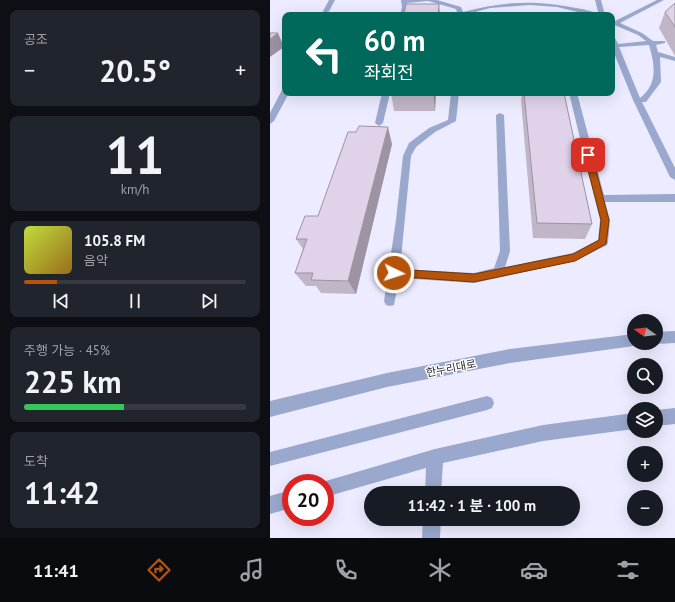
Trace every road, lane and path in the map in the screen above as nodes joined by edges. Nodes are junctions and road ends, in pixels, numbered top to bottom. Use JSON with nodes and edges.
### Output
{"nodes":[{"id":1,"x":332,"y":0,"type":"edge"},
{"id":2,"x":426,"y":0,"type":"edge"},
{"id":3,"x":434,"y":0,"type":"edge"},
{"id":4,"x":598,"y":0,"type":"edge"},
{"id":5,"x":661,"y":0,"type":"edge"},
{"id":6,"x":404,"y":1,"type":"edge"},
{"id":7,"x":554,"y":3,"type":"edge"},
{"id":8,"x":326,"y":12,"type":"edge"},
{"id":9,"x":404,"y":12,"type":"edge"},
{"id":10,"x":460,"y":12,"type":"edge"},
{"id":11,"x":467,"y":12,"type":"edge"},
{"id":12,"x":587,"y":12,"type":"edge"},
{"id":13,"x":601,"y":12,"type":"edge"},
{"id":14,"x":615,"y":21,"type":"edge"},
{"id":15,"x":615,"y":23,"type":"edge"},
{"id":16,"x":663,"y":42,"type":"dead end"},
{"id":17,"x":652,"y":43,"type":"junction"},
{"id":18,"x":615,"y":46,"type":"edge"},
{"id":19,"x":615,"y":48,"type":"edge"},
{"id":20,"x":655,"y":53,"type":"junction"},
{"id":21,"x":675,"y":59,"type":"edge"},
{"id":22,"x":283,"y":96,"type":"edge"},
{"id":23,"x":385,"y":96,"type":"edge"},
{"id":24,"x":454,"y":96,"type":"edge"},
{"id":25,"x":574,"y":96,"type":"edge"},
{"id":26,"x":637,"y":100,"type":"junction"},
{"id":27,"x":500,"y":115,"type":"dead end"},
{"id":28,"x":270,"y":121,"type":"edge"},
{"id":29,"x":379,"y":123,"type":"dead end"},
{"id":30,"x":675,"y":177,"type":"edge"},
{"id":31,"x":675,"y":198,"type":"edge"},
{"id":32,"x":599,"y":199,"type":"junction"},
{"id":33,"x":394,"y":273,"type":"junction"},
{"id":34,"x":474,"y":278,"type":"junction"},
{"id":35,"x":390,"y":301,"type":"dead end"},
{"id":36,"x":675,"y":337,"type":"edge"},
{"id":37,"x":663,"y":338,"type":"edge"},
{"id":38,"x":627,"y":341,"type":"edge"},
{"id":39,"x":487,"y":403,"type":"dead end"},
{"id":40,"x":270,"y":409,"type":"edge"},
{"id":41,"x":675,"y":416,"type":"edge"},
{"id":42,"x":663,"y":417,"type":"edge"},
{"id":43,"x":627,"y":422,"type":"edge"},
{"id":44,"x":435,"y":457,"type":"junction"},
{"id":45,"x":270,"y":459,"type":"edge"},
{"id":46,"x":334,"y":486,"type":"edge"},
{"id":47,"x":433,"y":486,"type":"edge"},
{"id":48,"x":282,"y":502,"type":"edge"},
{"id":49,"x":270,"y":505,"type":"edge"},
{"id":50,"x":432,"y":526,"type":"edge"},
{"id":51,"x":431,"y":538,"type":"edge"}],
"edges":[{"from":1,"to":8,"type":"street"},
{"from":2,"to":6,"type":"lane"},
{"from":3,"to":10,"type":"lane"},
{"from":4,"to":13,"type":"lane"},
{"from":5,"to":14,"type":"lane"},
{"from":6,"to":9,"type":"lane"},
{"from":7,"to":11,"type":"lane"},
{"from":7,"to":12,"type":"lane"},
{"from":15,"to":17,"type":"lane"},
{"from":16,"to":17,"type":"lane"},
{"from":17,"to":18,"type":"lane"},
{"from":17,"to":20,"type":"lane"},
{"from":19,"to":26,"type":"lane"},
{"from":20,"to":21,"type":"lane"},
{"from":20,"to":26,"type":"lane"},
{"from":22,"to":28,"type":"street"},
{"from":23,"to":29,"type":"lane"},
{"from":24,"to":33,"type":"lane"},
{"from":25,"to":32,"type":"lane"},
{"from":26,"to":30,"type":"lane"},
{"from":27,"to":34,"type":"lane"},
{"from":31,"to":32,"type":"lane"},
{"from":32,"to":34,"type":"lane"},
{"from":33,"to":34,"type":"lane"},
{"from":33,"to":35,"type":"lane"},
{"from":36,"to":37,"type":"street"},
{"from":38,"to":40,"type":"street","name":"한누리대로"},
{"from":39,"to":45,"type":"lane"},
{"from":41,"to":42,"type":"street"},
{"from":43,"to":44,"type":"street"},
{"from":44,"to":46,"type":"street"},
{"from":44,"to":47,"type":"street"},
{"from":48,"to":49,"type":"street"},
{"from":50,"to":51,"type":"street"}]}
